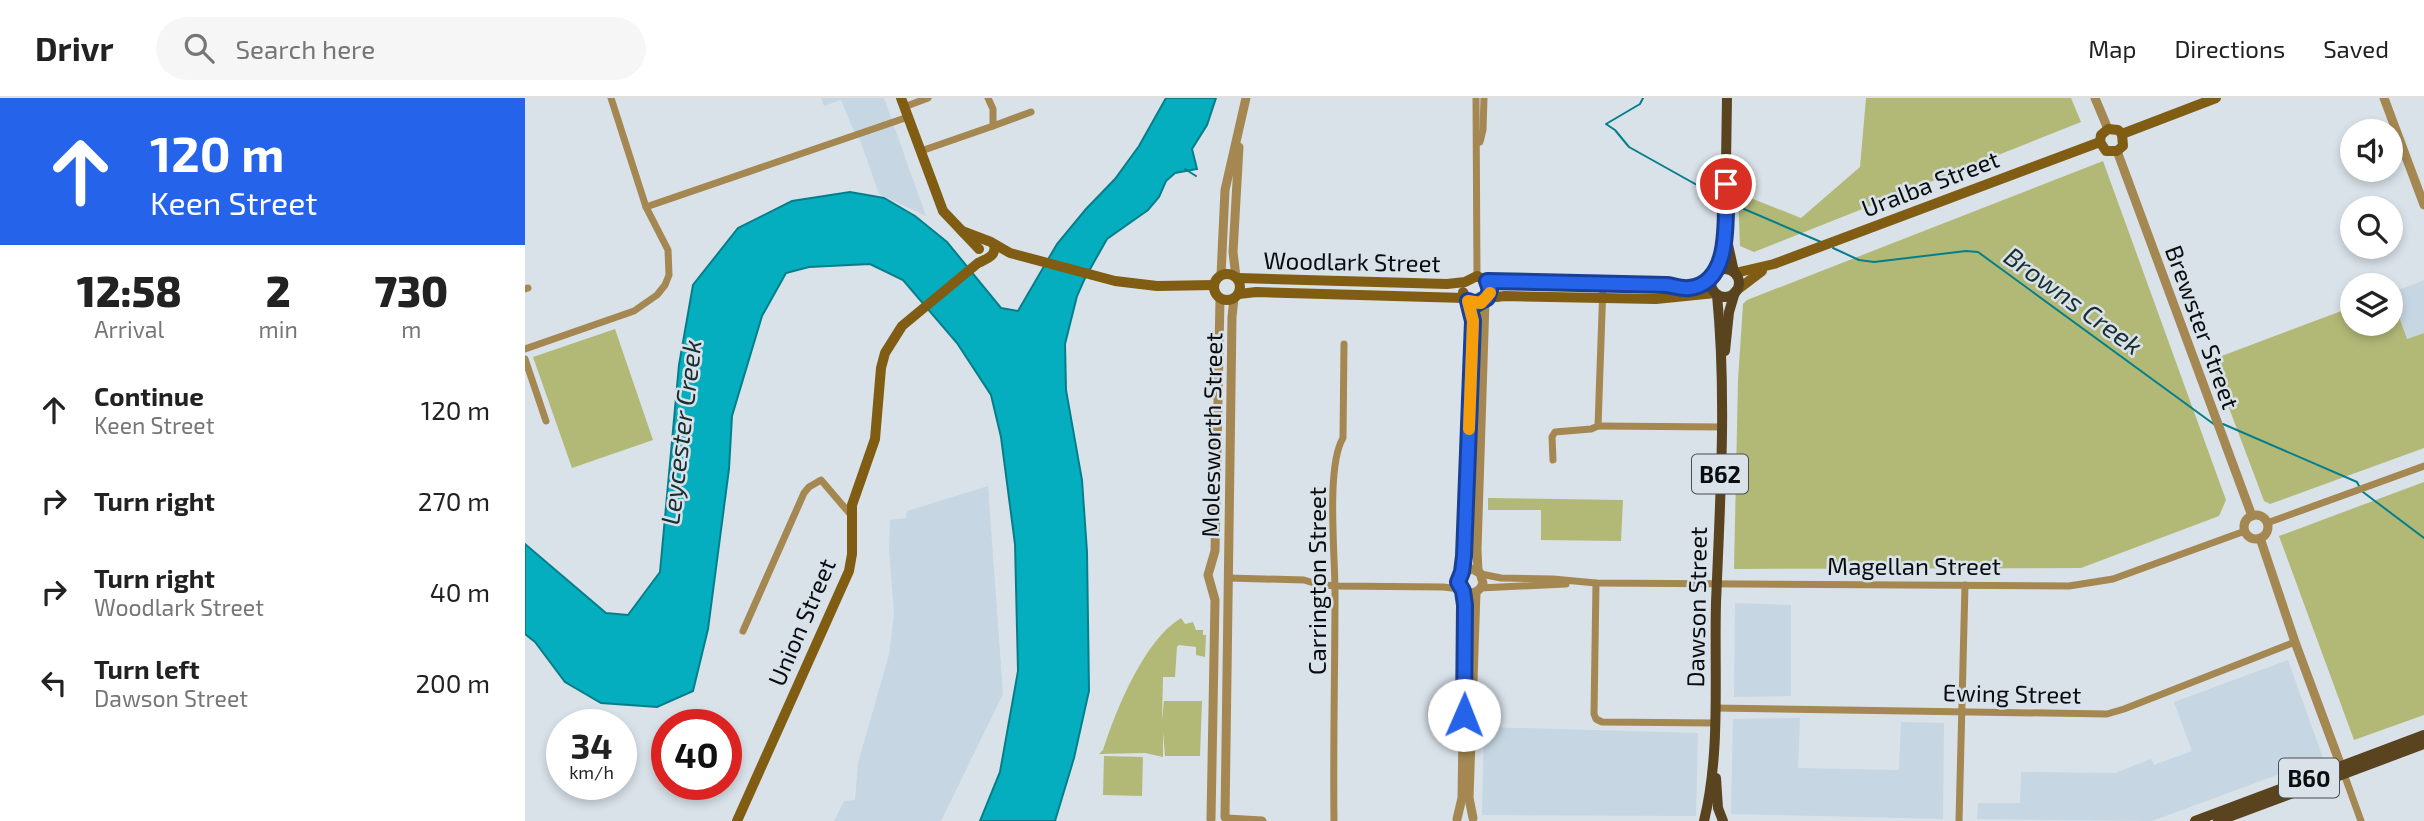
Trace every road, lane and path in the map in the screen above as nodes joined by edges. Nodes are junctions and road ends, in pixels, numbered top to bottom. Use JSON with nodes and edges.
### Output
{"nodes":[{"id":1,"x":611,"y":98,"type":"edge"},
{"id":2,"x":928,"y":98,"type":"edge"},
{"id":3,"x":988,"y":98,"type":"edge"},
{"id":4,"x":1246,"y":98,"type":"edge"},
{"id":5,"x":1476,"y":98,"type":"edge"},
{"id":6,"x":1484,"y":98,"type":"edge"},
{"id":7,"x":1727,"y":98,"type":"edge"},
{"id":8,"x":2095,"y":98,"type":"edge"},
{"id":9,"x":2216,"y":98,"type":"edge"},
{"id":10,"x":2384,"y":98,"type":"edge"},
{"id":11,"x":904,"y":107,"type":"edge"},
{"id":12,"x":1031,"y":112,"type":"dead end"},
{"id":13,"x":993,"y":126,"type":"junction"},
{"id":14,"x":1240,"y":128,"type":"junction"},
{"id":15,"x":2108,"y":129,"type":"junction"},
{"id":16,"x":2122,"y":134,"type":"junction"},
{"id":17,"x":2100,"y":142,"type":"junction"},
{"id":18,"x":1478,"y":146,"type":"junction"},
{"id":19,"x":921,"y":151,"type":"junction"},
{"id":20,"x":2117,"y":151,"type":"junction"},
{"id":21,"x":2423,"y":201,"type":"edge"},
{"id":22,"x":646,"y":207,"type":"junction"},
{"id":23,"x":1725,"y":227,"type":"junction"},
{"id":24,"x":986,"y":252,"type":"junction"},
{"id":25,"x":1774,"y":264,"type":"junction"},
{"id":26,"x":1734,"y":273,"type":"junction"},
{"id":27,"x":1714,"y":274,"type":"junction"},
{"id":28,"x":1221,"y":275,"type":"junction"},
{"id":29,"x":1477,"y":276,"type":"junction"},
{"id":30,"x":1237,"y":278,"type":"junction"},
{"id":31,"x":1487,"y":281,"type":"junction"},
{"id":32,"x":1465,"y":282,"type":"junction"},
{"id":33,"x":1603,"y":284,"type":"junction"},
{"id":34,"x":1214,"y":285,"type":"junction"},
{"id":35,"x":1736,"y":291,"type":"junction"},
{"id":36,"x":1716,"y":294,"type":"junction"},
{"id":37,"x":1237,"y":296,"type":"junction"},
{"id":38,"x":1220,"y":298,"type":"junction"},
{"id":39,"x":1466,"y":299,"type":"junction"},
{"id":40,"x":1603,"y":299,"type":"junction"},
{"id":41,"x":1486,"y":300,"type":"junction"},
{"id":42,"x":1344,"y":344,"type":"dead end"},
{"id":43,"x":525,"y":349,"type":"edge"},
{"id":44,"x":525,"y":359,"type":"edge"},
{"id":45,"x":1722,"y":363,"type":"junction"},
{"id":46,"x":547,"y":421,"type":"dead end"},
{"id":47,"x":1721,"y":427,"type":"junction"},
{"id":48,"x":1595,"y":428,"type":"junction"},
{"id":49,"x":1552,"y":460,"type":"dead end"},
{"id":50,"x":2424,"y":466,"type":"edge"},
{"id":51,"x":852,"y":515,"type":"junction"},
{"id":52,"x":2252,"y":516,"type":"junction"},
{"id":53,"x":2267,"y":523,"type":"junction"},
{"id":54,"x":2245,"y":531,"type":"junction"},
{"id":55,"x":2260,"y":538,"type":"junction"},
{"id":56,"x":1212,"y":567,"type":"junction"},
{"id":57,"x":1462,"y":572,"type":"junction"},
{"id":58,"x":1479,"y":573,"type":"junction"},
{"id":59,"x":1229,"y":577,"type":"junction"},
{"id":60,"x":1574,"y":583,"type":"junction"},
{"id":61,"x":1596,"y":583,"type":"junction"},
{"id":62,"x":1212,"y":584,"type":"junction"},
{"id":63,"x":1717,"y":585,"type":"junction"},
{"id":64,"x":1965,"y":585,"type":"junction"},
{"id":65,"x":1335,"y":586,"type":"junction"},
{"id":66,"x":1462,"y":590,"type":"junction"},
{"id":67,"x":1478,"y":590,"type":"junction"},
{"id":68,"x":743,"y":632,"type":"dead end"},
{"id":69,"x":2295,"y":642,"type":"junction"},
{"id":70,"x":1715,"y":708,"type":"junction"},
{"id":71,"x":1963,"y":712,"type":"junction"},
{"id":72,"x":1714,"y":723,"type":"junction"},
{"id":73,"x":2424,"y":735,"type":"edge"},
{"id":74,"x":2424,"y":744,"type":"edge"},
{"id":75,"x":1713,"y":768,"type":"junction"},
{"id":76,"x":2343,"y":770,"type":"junction"},
{"id":77,"x":1227,"y":819,"type":"edge"},
{"id":78,"x":1210,"y":820,"type":"edge"},
{"id":79,"x":1456,"y":820,"type":"edge"},
{"id":80,"x":1474,"y":820,"type":"edge"},
{"id":81,"x":737,"y":821,"type":"edge"},
{"id":82,"x":1262,"y":821,"type":"edge"},
{"id":83,"x":1334,"y":821,"type":"edge"},
{"id":84,"x":1704,"y":821,"type":"edge"},
{"id":85,"x":1722,"y":821,"type":"edge"},
{"id":86,"x":1959,"y":821,"type":"edge"},
{"id":87,"x":2195,"y":821,"type":"edge"},
{"id":88,"x":2218,"y":821,"type":"edge"},
{"id":89,"x":2361,"y":821,"type":"edge"}],
"edges":[{"from":1,"to":22,"type":"street"},
{"from":2,"to":11,"type":"street"},
{"from":3,"to":13,"type":"street"},
{"from":4,"to":14,"type":"street"},
{"from":5,"to":18,"type":"street"},
{"from":6,"to":18,"type":"street"},
{"from":7,"to":23,"type":"main road","number":"B62"},
{"from":8,"to":15,"type":"street"},
{"from":9,"to":16,"type":"main road"},
{"from":10,"to":21,"type":"street"},
{"from":11,"to":19,"type":"main road"},
{"from":11,"to":22,"type":"street"},
{"from":12,"to":13,"type":"street"},
{"from":13,"to":19,"type":"street"},
{"from":14,"to":28,"type":"street"},
{"from":14,"to":30,"type":"street"},
{"from":15,"to":16,"type":"main road"},
{"from":15,"to":17,"type":"main road"},
{"from":16,"to":20,"type":"main road"},
{"from":17,"to":20,"type":"main road"},
{"from":17,"to":25,"type":"main road","name":"Uralba Street"},
{"from":18,"to":29,"type":"street"},
{"from":19,"to":24,"type":"main road"},
{"from":20,"to":52,"type":"street","name":"Brewster Street"},
{"from":22,"to":43,"type":"street"},
{"from":23,"to":26,"type":"main road","number":"B62"},
{"from":23,"to":27,"type":"main road","number":"B62"},
{"from":24,"to":34,"type":"main road"},
{"from":24,"to":51,"type":"main road","name":"Union Street"},
{"from":25,"to":26,"type":"main road","name":"Uralba Street"},
{"from":25,"to":35,"type":"main road","name":"Uralba Street"},
{"from":26,"to":27,"type":"main road"},
{"from":26,"to":35,"type":"main road","number":"B62"},
{"from":27,"to":33,"type":"main road"},
{"from":27,"to":36,"type":"main road","number":"B62"},
{"from":28,"to":30,"type":"main road"},
{"from":28,"to":34,"type":"main road"},
{"from":29,"to":31,"type":"main road"},
{"from":29,"to":32,"type":"main road"},
{"from":30,"to":32,"type":"main road","name":"Woodlark Street"},
{"from":30,"to":37,"type":"main road"},
{"from":31,"to":33,"type":"main road"},
{"from":31,"to":41,"type":"main road"},
{"from":32,"to":39,"type":"main road"},
{"from":33,"to":40,"type":"street"},
{"from":34,"to":38,"type":"main road"},
{"from":35,"to":36,"type":"main road"},
{"from":35,"to":45,"type":"main road","name":"Dawson Street","number":"B62"},
{"from":36,"to":40,"type":"main road"},
{"from":36,"to":45,"type":"main road","name":"Dawson Street","number":"B62"},
{"from":37,"to":38,"type":"main road"},
{"from":37,"to":39,"type":"main road","name":"Woodlark Street"},
{"from":37,"to":59,"type":"street","name":"Molesworth Street"},
{"from":38,"to":56,"type":"street","name":"Molesworth Street"},
{"from":39,"to":41,"type":"main road"},
{"from":39,"to":57,"type":"street"},
{"from":40,"to":41,"type":"main road"},
{"from":40,"to":48,"type":"street"},
{"from":41,"to":58,"type":"street"},
{"from":42,"to":65,"type":"street","name":"Carrington Street"},
{"from":44,"to":46,"type":"street"},
{"from":45,"to":47,"type":"main road","name":"Dawson Street","number":"B62"},
{"from":47,"to":48,"type":"street"},
{"from":47,"to":63,"type":"main road","name":"Dawson Street","number":"B62"},
{"from":48,"to":49,"type":"street"},
{"from":50,"to":53,"type":"street"},
{"from":51,"to":68,"type":"street"},
{"from":51,"to":81,"type":"main road","name":"Union Street"},
{"from":52,"to":53,"type":"street"},
{"from":52,"to":54,"type":"street"},
{"from":53,"to":55,"type":"street"},
{"from":54,"to":55,"type":"street"},
{"from":54,"to":64,"type":"street","name":"Magellan Street"},
{"from":55,"to":69,"type":"street"},
{"from":56,"to":59,"type":"street"},
{"from":56,"to":62,"type":"street"},
{"from":57,"to":58,"type":"street"},
{"from":57,"to":66,"type":"street"},
{"from":58,"to":60,"type":"street","name":"Magellan Street"},
{"from":58,"to":67,"type":"street"},
{"from":59,"to":62,"type":"street"},
{"from":59,"to":65,"type":"street"},
{"from":59,"to":77,"type":"street","name":"Molesworth Street"},
{"from":60,"to":61,"type":"street","name":"Magellan Street"},
{"from":60,"to":67,"type":"street","name":"Magellan Street"},
{"from":61,"to":63,"type":"street","name":"Magellan Street"},
{"from":61,"to":72,"type":"street"},
{"from":62,"to":78,"type":"street"},
{"from":63,"to":64,"type":"street","name":"Magellan Street"},
{"from":63,"to":70,"type":"main road","name":"Dawson Street","number":"B62"},
{"from":64,"to":71,"type":"street"},
{"from":65,"to":66,"type":"street"},
{"from":65,"to":83,"type":"street","name":"Carrington Street"},
{"from":66,"to":67,"type":"street"},
{"from":66,"to":79,"type":"street"},
{"from":67,"to":80,"type":"street"},
{"from":69,"to":71,"type":"street","name":"Ewing Street"},
{"from":69,"to":76,"type":"street"},
{"from":70,"to":71,"type":"street","name":"Ewing Street"},
{"from":70,"to":72,"type":"main road","name":"Dawson Street","number":"B62"},
{"from":71,"to":86,"type":"street"},
{"from":72,"to":75,"type":"main road","name":"Dawson Street","number":"B62"},
{"from":73,"to":76,"type":"main road","number":"B60"},
{"from":74,"to":76,"type":"main road","number":"B60"},
{"from":75,"to":84,"type":"main road","name":"Dawson Street","number":"B62"},
{"from":75,"to":85,"type":"main road","name":"Dawson Street","number":"B62"},
{"from":76,"to":87,"type":"main road","number":"B60"},
{"from":76,"to":88,"type":"main road","number":"B60"},
{"from":76,"to":89,"type":"street"},
{"from":77,"to":78,"type":"street"},
{"from":77,"to":82,"type":"street"},
{"from":79,"to":80,"type":"street"},
{"from":84,"to":85,"type":"main road","number":"B62"}]}
